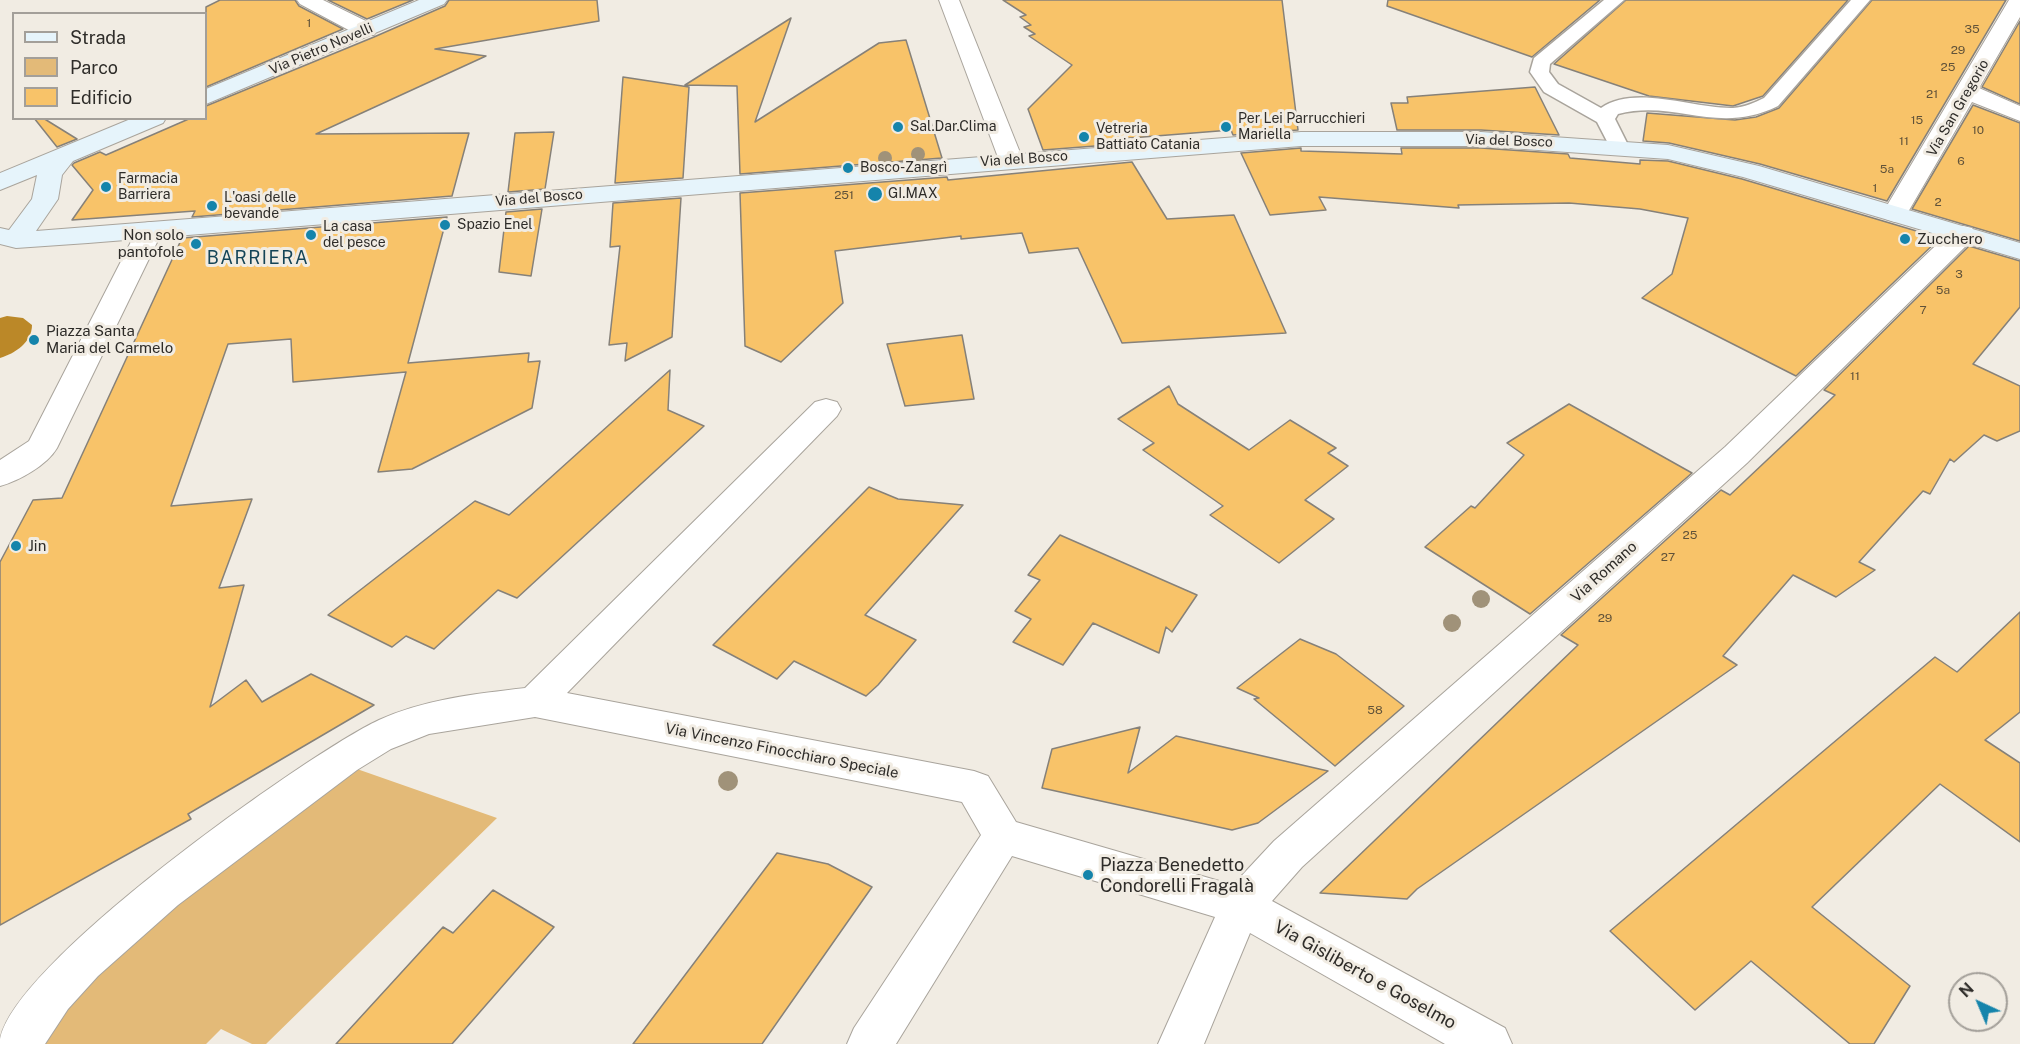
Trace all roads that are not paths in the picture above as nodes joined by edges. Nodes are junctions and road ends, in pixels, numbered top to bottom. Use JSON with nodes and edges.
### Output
{"nodes":[{"id":1,"x":307,"y":0,"type":"edge"},
{"id":2,"x":437,"y":0,"type":"edge"},
{"id":3,"x":949,"y":0,"type":"edge"},
{"id":4,"x":1615,"y":0,"type":"edge"},
{"id":5,"x":1861,"y":0,"type":"edge"},
{"id":6,"x":2019,"y":0,"type":"edge"},
{"id":7,"x":366,"y":30,"type":"junction"},
{"id":8,"x":1968,"y":92,"type":"junction"},
{"id":9,"x":207,"y":97,"type":"edge"},
{"id":10,"x":2020,"y":114,"type":"edge"},
{"id":11,"x":1605,"y":119,"type":"junction"},
{"id":12,"x":150,"y":120,"type":"edge"},
{"id":13,"x":1620,"y":147,"type":"junction"},
{"id":14,"x":63,"y":157,"type":"junction"},
{"id":15,"x":1011,"y":160,"type":"junction"},
{"id":16,"x":0,"y":182,"type":"edge"},
{"id":17,"x":1895,"y":214,"type":"junction"},
{"id":18,"x":150,"y":230,"type":"junction"},
{"id":19,"x":1963,"y":234,"type":"junction"},
{"id":20,"x":8,"y":238,"type":"edge"},
{"id":21,"x":2020,"y":252,"type":"edge"},
{"id":22,"x":826,"y":409,"type":"dead end"},
{"id":23,"x":0,"y":475,"type":"edge"},
{"id":24,"x":535,"y":702,"type":"junction"},
{"id":25,"x":1003,"y":836,"type":"junction"},
{"id":26,"x":1241,"y":906,"type":"junction"},
{"id":27,"x":19,"y":1044,"type":"edge"},
{"id":28,"x":870,"y":1044,"type":"edge"},
{"id":29,"x":1181,"y":1044,"type":"edge"},
{"id":30,"x":1489,"y":1044,"type":"edge"}],
"edges":[{"from":1,"to":7,"type":"street"},
{"from":2,"to":7,"type":"main road","name":"Via Pietro Novelli"},
{"from":3,"to":15,"type":"street"},
{"from":4,"to":11,"type":"lane"},
{"from":5,"to":11,"type":"lane"},
{"from":6,"to":8,"type":"street","name":"Via San Gregorio"},
{"from":7,"to":9,"type":"main road","name":"Via Pietro Novelli"},
{"from":8,"to":10,"type":"street"},
{"from":8,"to":17,"type":"street","name":"Via San Gregorio"},
{"from":11,"to":13,"type":"lane"},
{"from":12,"to":14,"type":"main road"},
{"from":13,"to":15,"type":"main road","name":"Via del Bosco"},
{"from":13,"to":17,"type":"main road","name":"Via del Bosco"},
{"from":14,"to":16,"type":"main road"},
{"from":14,"to":20,"type":"main road","name":"Via del Bosco"},
{"from":15,"to":18,"type":"main road","name":"Via del Bosco"},
{"from":17,"to":19,"type":"main road","name":"Via del Bosco"},
{"from":18,"to":20,"type":"main road","name":"Via del Bosco"},
{"from":18,"to":23,"type":"street"},
{"from":19,"to":21,"type":"main road","name":"Via del Bosco"},
{"from":19,"to":26,"type":"street","name":"Via Romano"},
{"from":22,"to":24,"type":"street"},
{"from":24,"to":25,"type":"street","name":"Via Vincenzo Finocchiaro Speciale"},
{"from":24,"to":27,"type":"street","name":"Via Vincenzo Finocchiaro Speciale"},
{"from":25,"to":26,"type":"street"},
{"from":25,"to":28,"type":"street"},
{"from":26,"to":29,"type":"street","name":"Via Romano"},
{"from":26,"to":30,"type":"street","name":"Via Gisliberto e Goselmo"}]}
